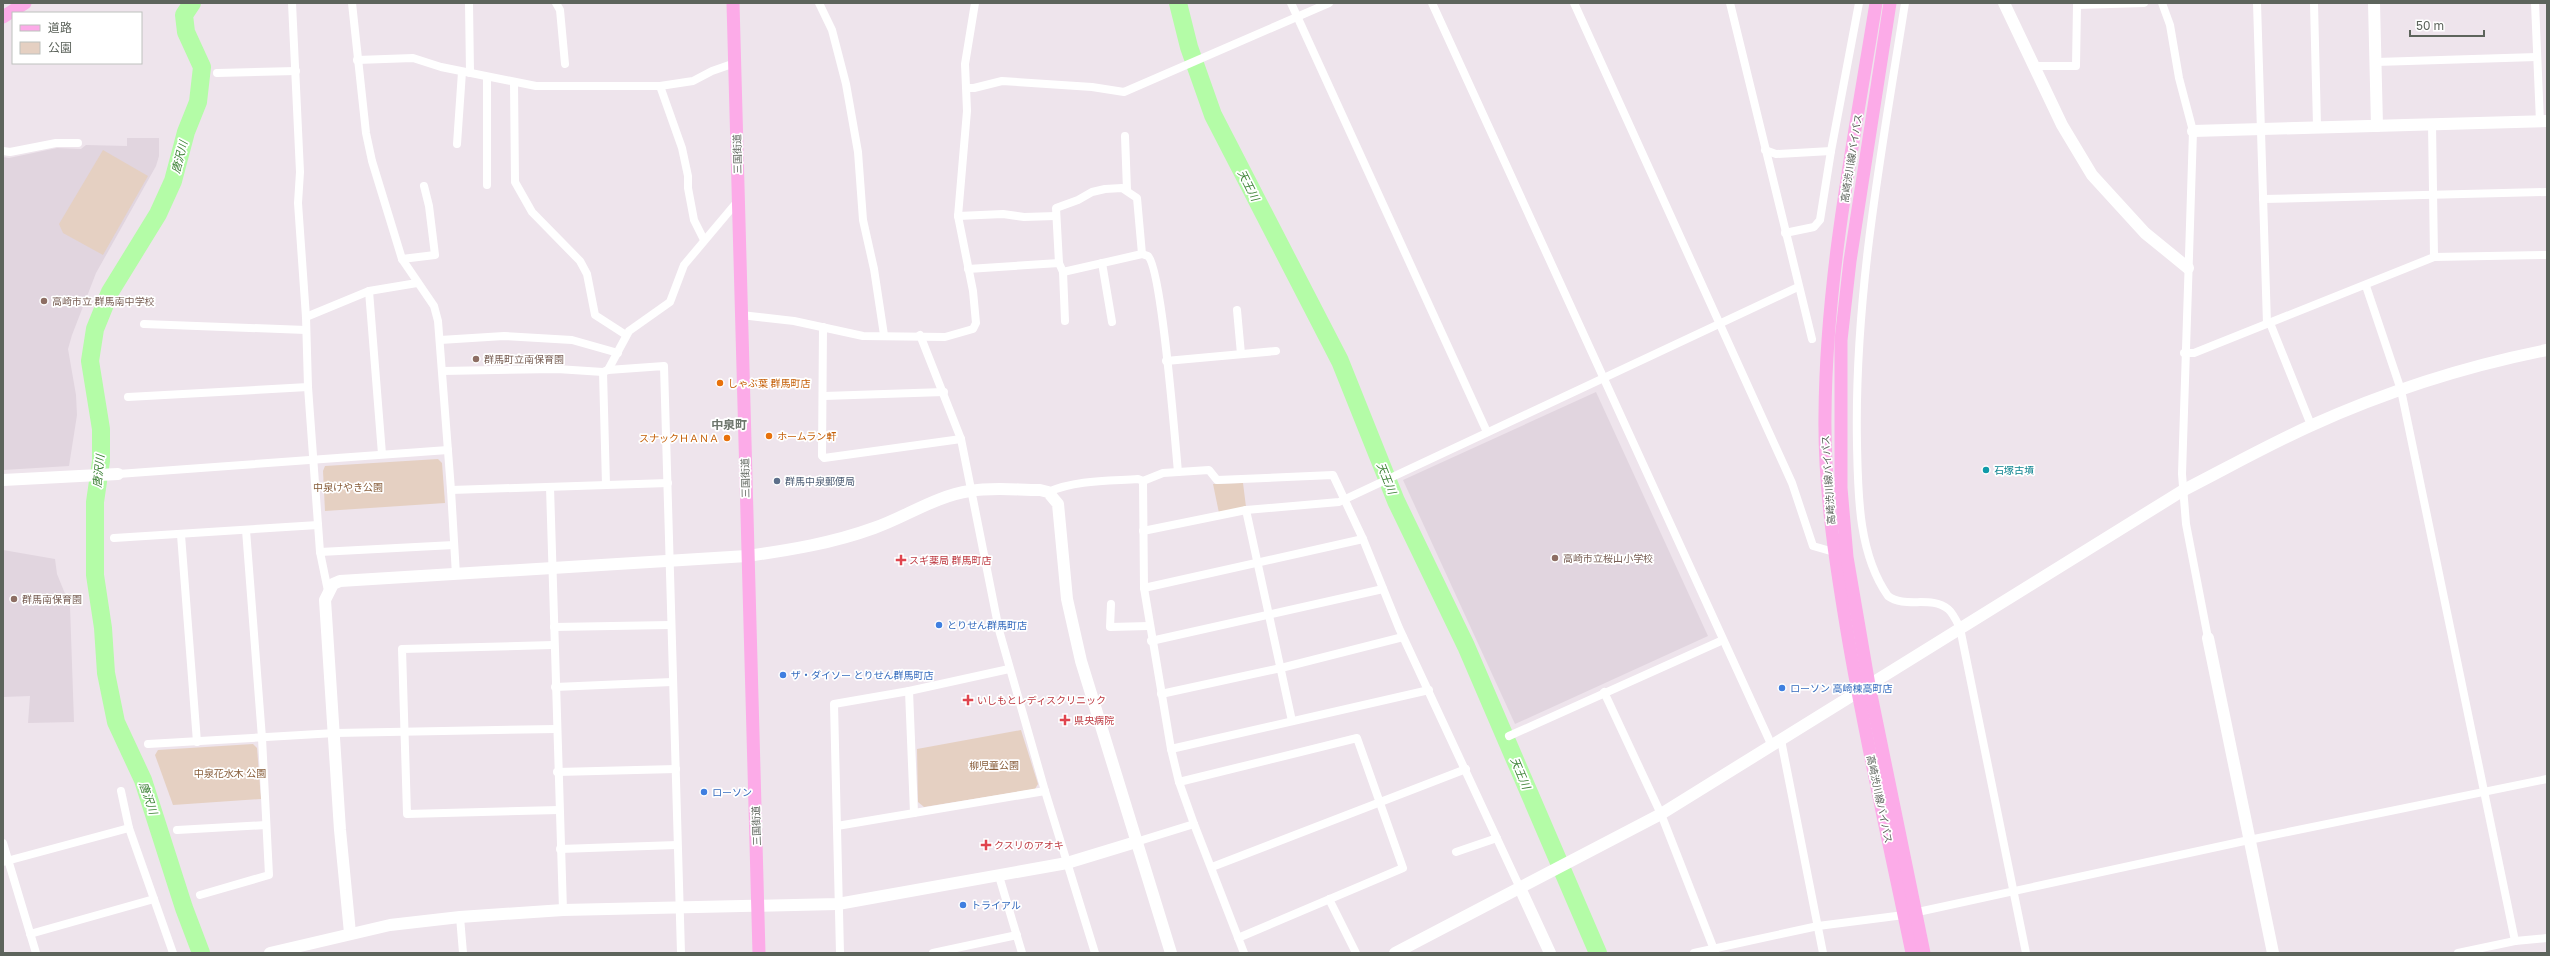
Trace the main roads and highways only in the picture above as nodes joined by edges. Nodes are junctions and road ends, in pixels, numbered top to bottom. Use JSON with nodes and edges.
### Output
{"nodes":[{"id":1,"x":25,"y":3,"type":"edge"},
{"id":2,"x":733,"y":3,"type":"edge"},
{"id":3,"x":1876,"y":3,"type":"edge"},
{"id":4,"x":1890,"y":3,"type":"edge"},
{"id":5,"x":3,"y":17,"type":"edge"},
{"id":6,"x":1909,"y":913,"type":"junction"},
{"id":7,"x":759,"y":953,"type":"edge"},
{"id":8,"x":1912,"y":953,"type":"edge"},
{"id":9,"x":1924,"y":953,"type":"edge"}],
"edges":[{"from":1,"to":5,"type":"main road"},
{"from":2,"to":7,"type":"main road","name":"三国街道"},
{"from":3,"to":6,"type":"main road","name":"高崎渋川線バイパス"},
{"from":4,"to":6,"type":"main road","name":"高崎渋川線バイパス"},
{"from":6,"to":8,"type":"main road","name":"高崎渋川線バイパス"},
{"from":6,"to":9,"type":"main road","name":"高崎渋川線バイパス"}]}
